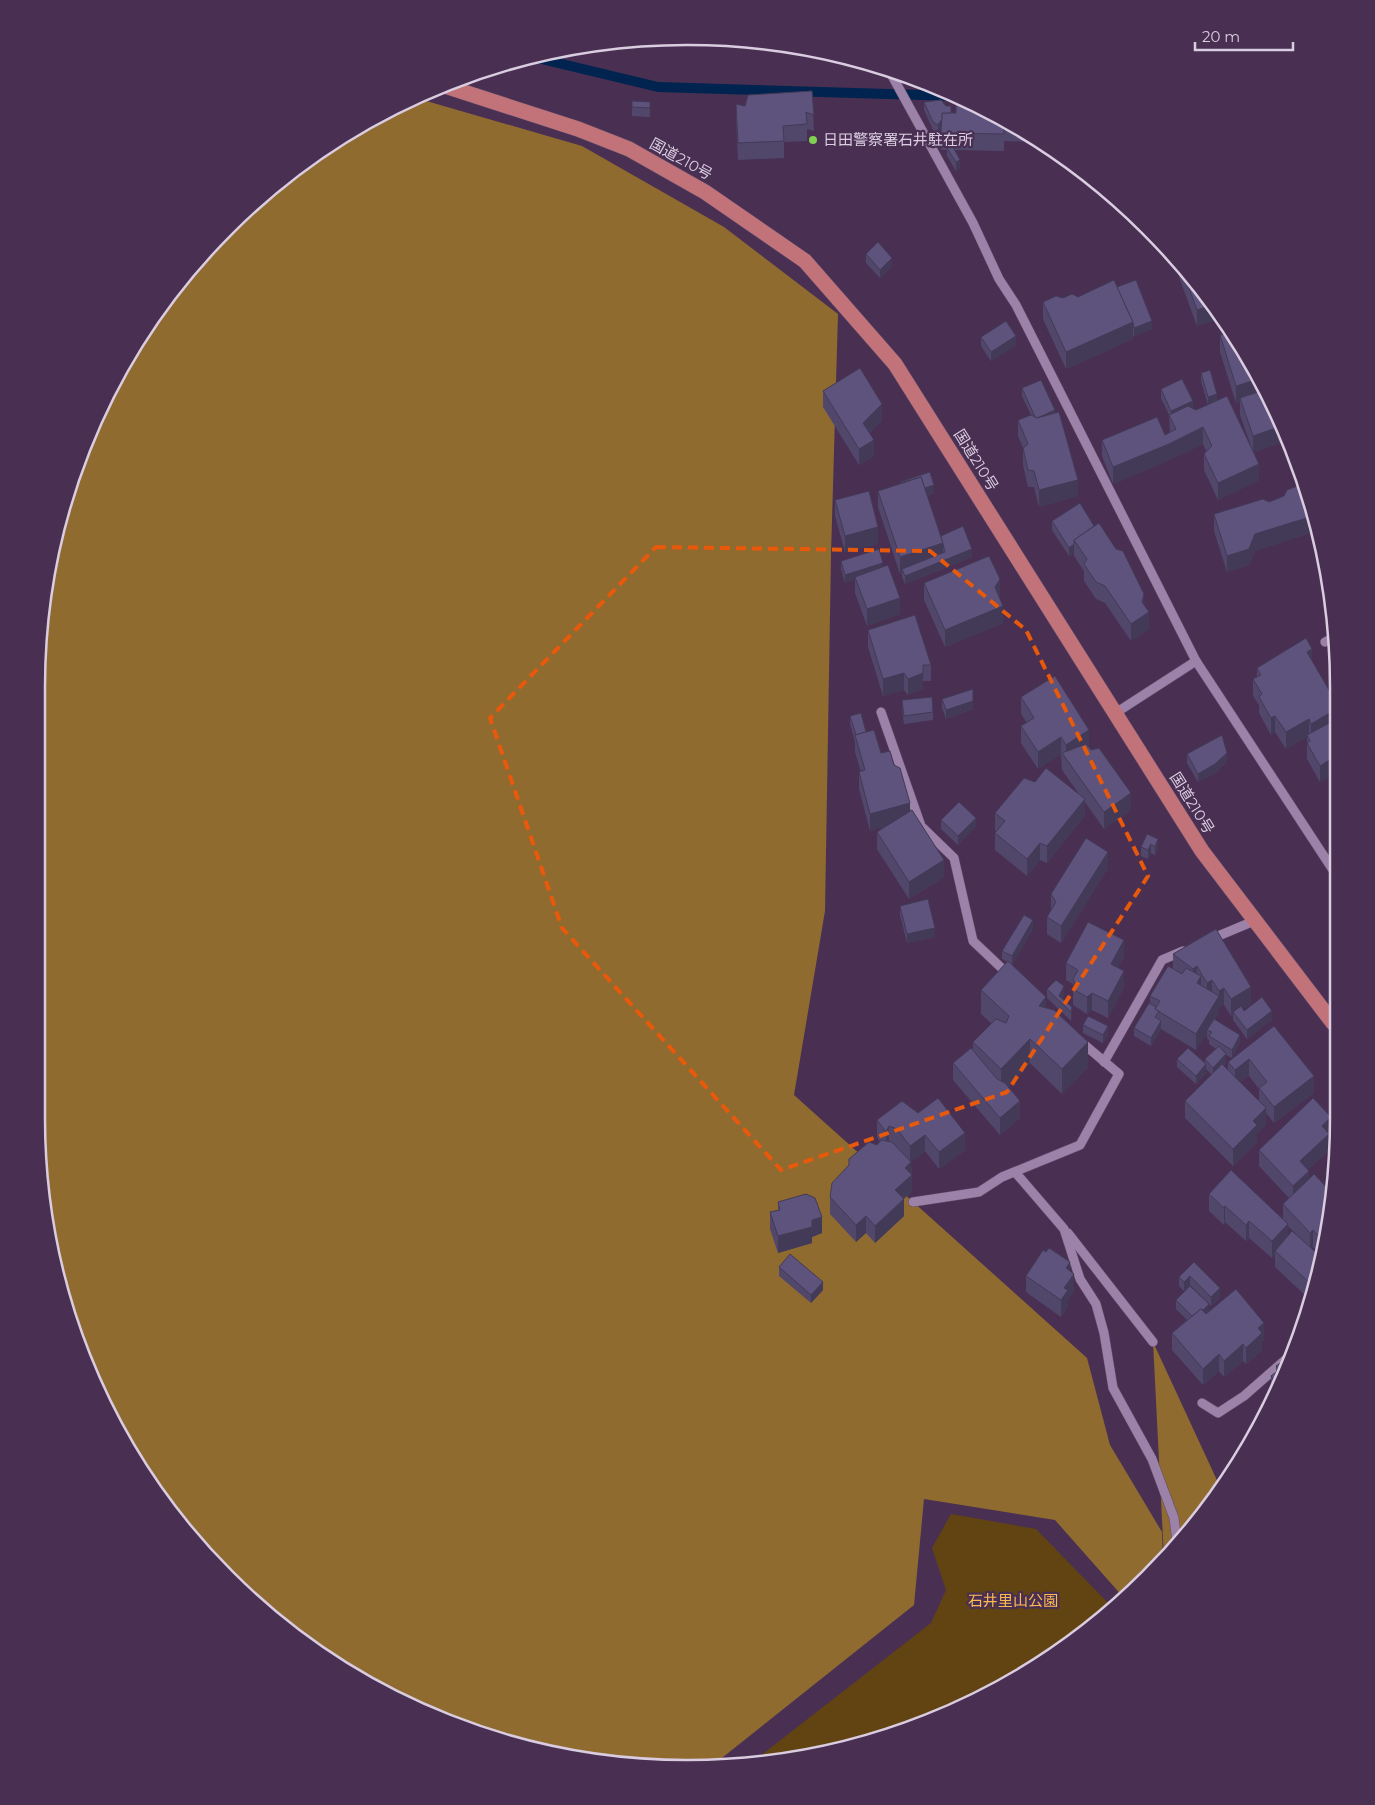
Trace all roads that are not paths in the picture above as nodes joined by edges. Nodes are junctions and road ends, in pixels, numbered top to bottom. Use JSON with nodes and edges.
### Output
{"nodes":[{"id":1,"x":893,"y":79,"type":"edge"},
{"id":2,"x":455,"y":89,"type":"edge"},
{"id":3,"x":1196,"y":661,"type":"junction"},
{"id":4,"x":882,"y":712,"type":"dead end"},
{"id":5,"x":1114,"y":714,"type":"junction"},
{"id":6,"x":1330,"y":865,"type":"edge"},
{"id":7,"x":1254,"y":921,"type":"junction"},
{"id":8,"x":1014,"y":979,"type":"edge"},
{"id":9,"x":1330,"y":1019,"type":"edge"},
{"id":10,"x":1075,"y":1037,"type":"edge"},
{"id":11,"x":1104,"y":1062,"type":"junction"},
{"id":12,"x":1015,"y":1172,"type":"junction"},
{"id":13,"x":913,"y":1202,"type":"dead end"},
{"id":14,"x":1064,"y":1229,"type":"junction"},
{"id":15,"x":1153,"y":1342,"type":"dead end"},
{"id":16,"x":1281,"y":1364,"type":"edge"},
{"id":17,"x":1202,"y":1403,"type":"dead end"},
{"id":18,"x":1176,"y":1535,"type":"edge"}],
"edges":[{"from":1,"to":3,"type":"street"},
{"from":2,"to":5,"type":"highway","name":"国道210号"},
{"from":3,"to":5,"type":"street"},
{"from":3,"to":6,"type":"street"},
{"from":4,"to":8,"type":"street"},
{"from":5,"to":7,"type":"highway","name":"国道210号"},
{"from":7,"to":9,"type":"highway","name":"国道210号"},
{"from":7,"to":11,"type":"street"},
{"from":10,"to":11,"type":"street"},
{"from":11,"to":12,"type":"street"},
{"from":12,"to":13,"type":"street"},
{"from":12,"to":14,"type":"street"},
{"from":14,"to":15,"type":"street"},
{"from":14,"to":18,"type":"street"},
{"from":16,"to":17,"type":"street"}]}
